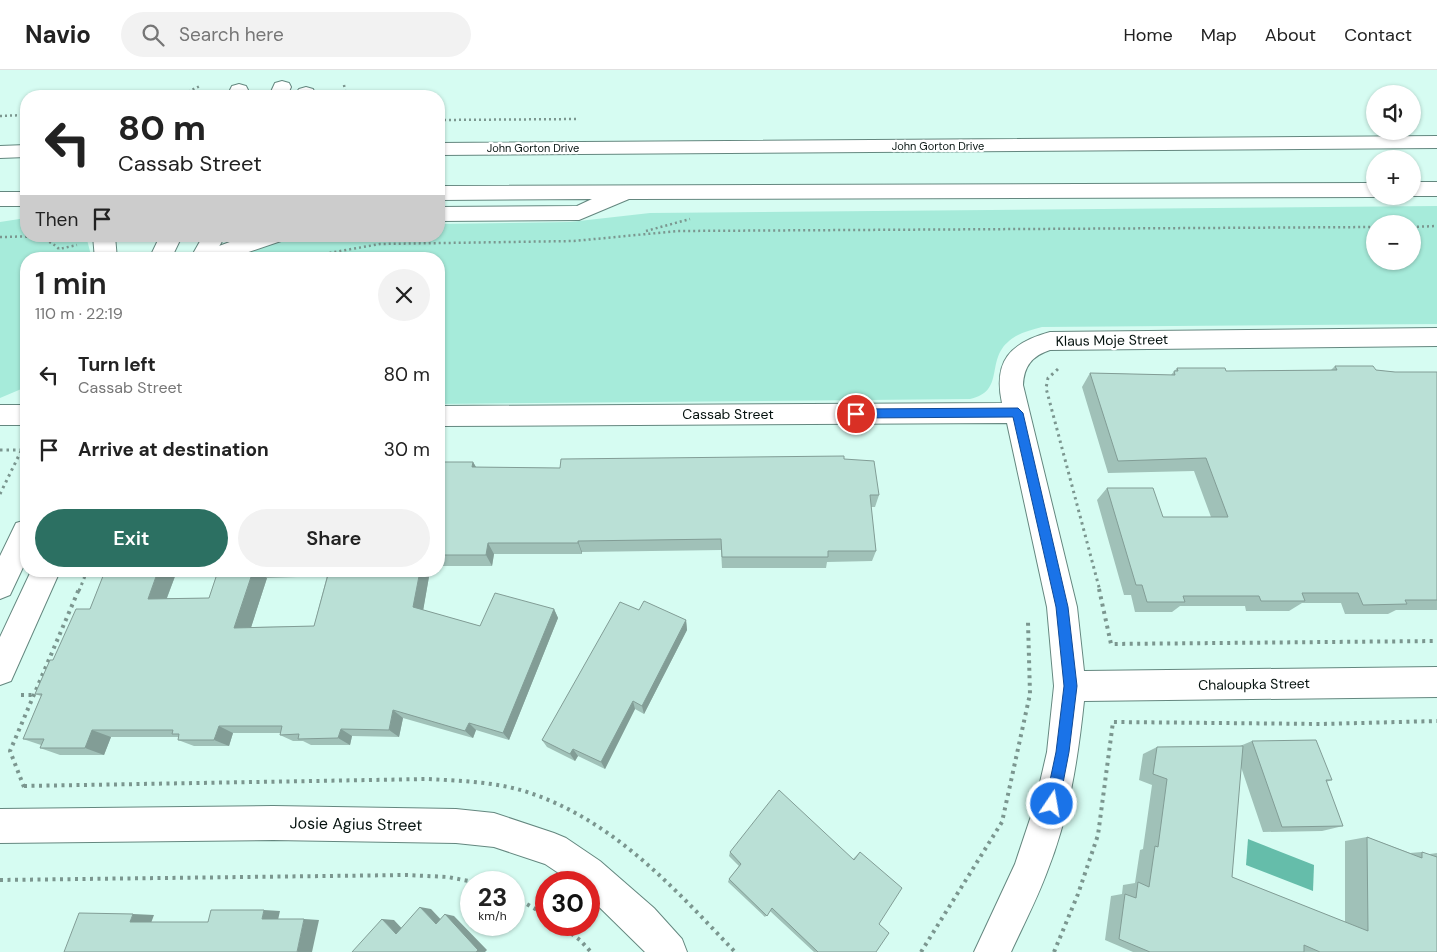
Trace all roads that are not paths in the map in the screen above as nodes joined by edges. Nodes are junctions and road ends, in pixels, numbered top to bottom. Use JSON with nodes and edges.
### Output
{"nodes":[{"id":1,"x":0,"y":134,"type":"edge"},
{"id":2,"x":20,"y":134,"type":"edge"},
{"id":3,"x":1437,"y":142,"type":"edge"},
{"id":4,"x":445,"y":149,"type":"edge"},
{"id":5,"x":0,"y":152,"type":"edge"},
{"id":6,"x":20,"y":152,"type":"edge"},
{"id":7,"x":1437,"y":189,"type":"edge"},
{"id":8,"x":1366,"y":190,"type":"edge"},
{"id":9,"x":1421,"y":190,"type":"edge"},
{"id":10,"x":634,"y":191,"type":"junction"},
{"id":11,"x":445,"y":193,"type":"edge"},
{"id":12,"x":0,"y":199,"type":"edge"},
{"id":13,"x":20,"y":199,"type":"edge"},
{"id":14,"x":445,"y":214,"type":"edge"},
{"id":15,"x":252,"y":242,"type":"edge"},
{"id":16,"x":223,"y":252,"type":"edge"},
{"id":17,"x":1437,"y":337,"type":"edge"},
{"id":18,"x":1018,"y":413,"type":"junction"},
{"id":19,"x":0,"y":415,"type":"edge"},
{"id":20,"x":20,"y":415,"type":"edge"},
{"id":21,"x":445,"y":416,"type":"edge"},
{"id":22,"x":20,"y":544,"type":"edge"},
{"id":23,"x":43,"y":577,"type":"edge"},
{"id":24,"x":0,"y":586,"type":"edge"},
{"id":25,"x":0,"y":670,"type":"edge"},
{"id":26,"x":1437,"y":682,"type":"edge"},
{"id":27,"x":1070,"y":686,"type":"junction"},
{"id":28,"x":0,"y":826,"type":"edge"},
{"id":29,"x":669,"y":952,"type":"edge"},
{"id":30,"x":992,"y":952,"type":"edge"}],
"edges":[{"from":1,"to":2,"type":"main road"},
{"from":3,"to":4,"type":"main road","name":"John Gorton Drive"},
{"from":5,"to":6,"type":"main road"},
{"from":7,"to":9,"type":"main road"},
{"from":8,"to":10,"type":"main road"},
{"from":10,"to":11,"type":"main road"},
{"from":10,"to":14,"type":"main road"},
{"from":12,"to":13,"type":"main road"},
{"from":15,"to":16,"type":"main road"},
{"from":17,"to":18,"type":"main road","name":"Klaus Moje Street"},
{"from":18,"to":21,"type":"main road","name":"Cassab Street"},
{"from":18,"to":27,"type":"main road","name":"Klaus Moje Street"},
{"from":19,"to":20,"type":"main road"},
{"from":22,"to":24,"type":"main road"},
{"from":23,"to":25,"type":"main road"},
{"from":26,"to":27,"type":"main road","name":"Chaloupka Street"},
{"from":27,"to":30,"type":"main road","name":"Klaus Moje Street"},
{"from":28,"to":29,"type":"main road","name":"Josie Agius Street"}]}
